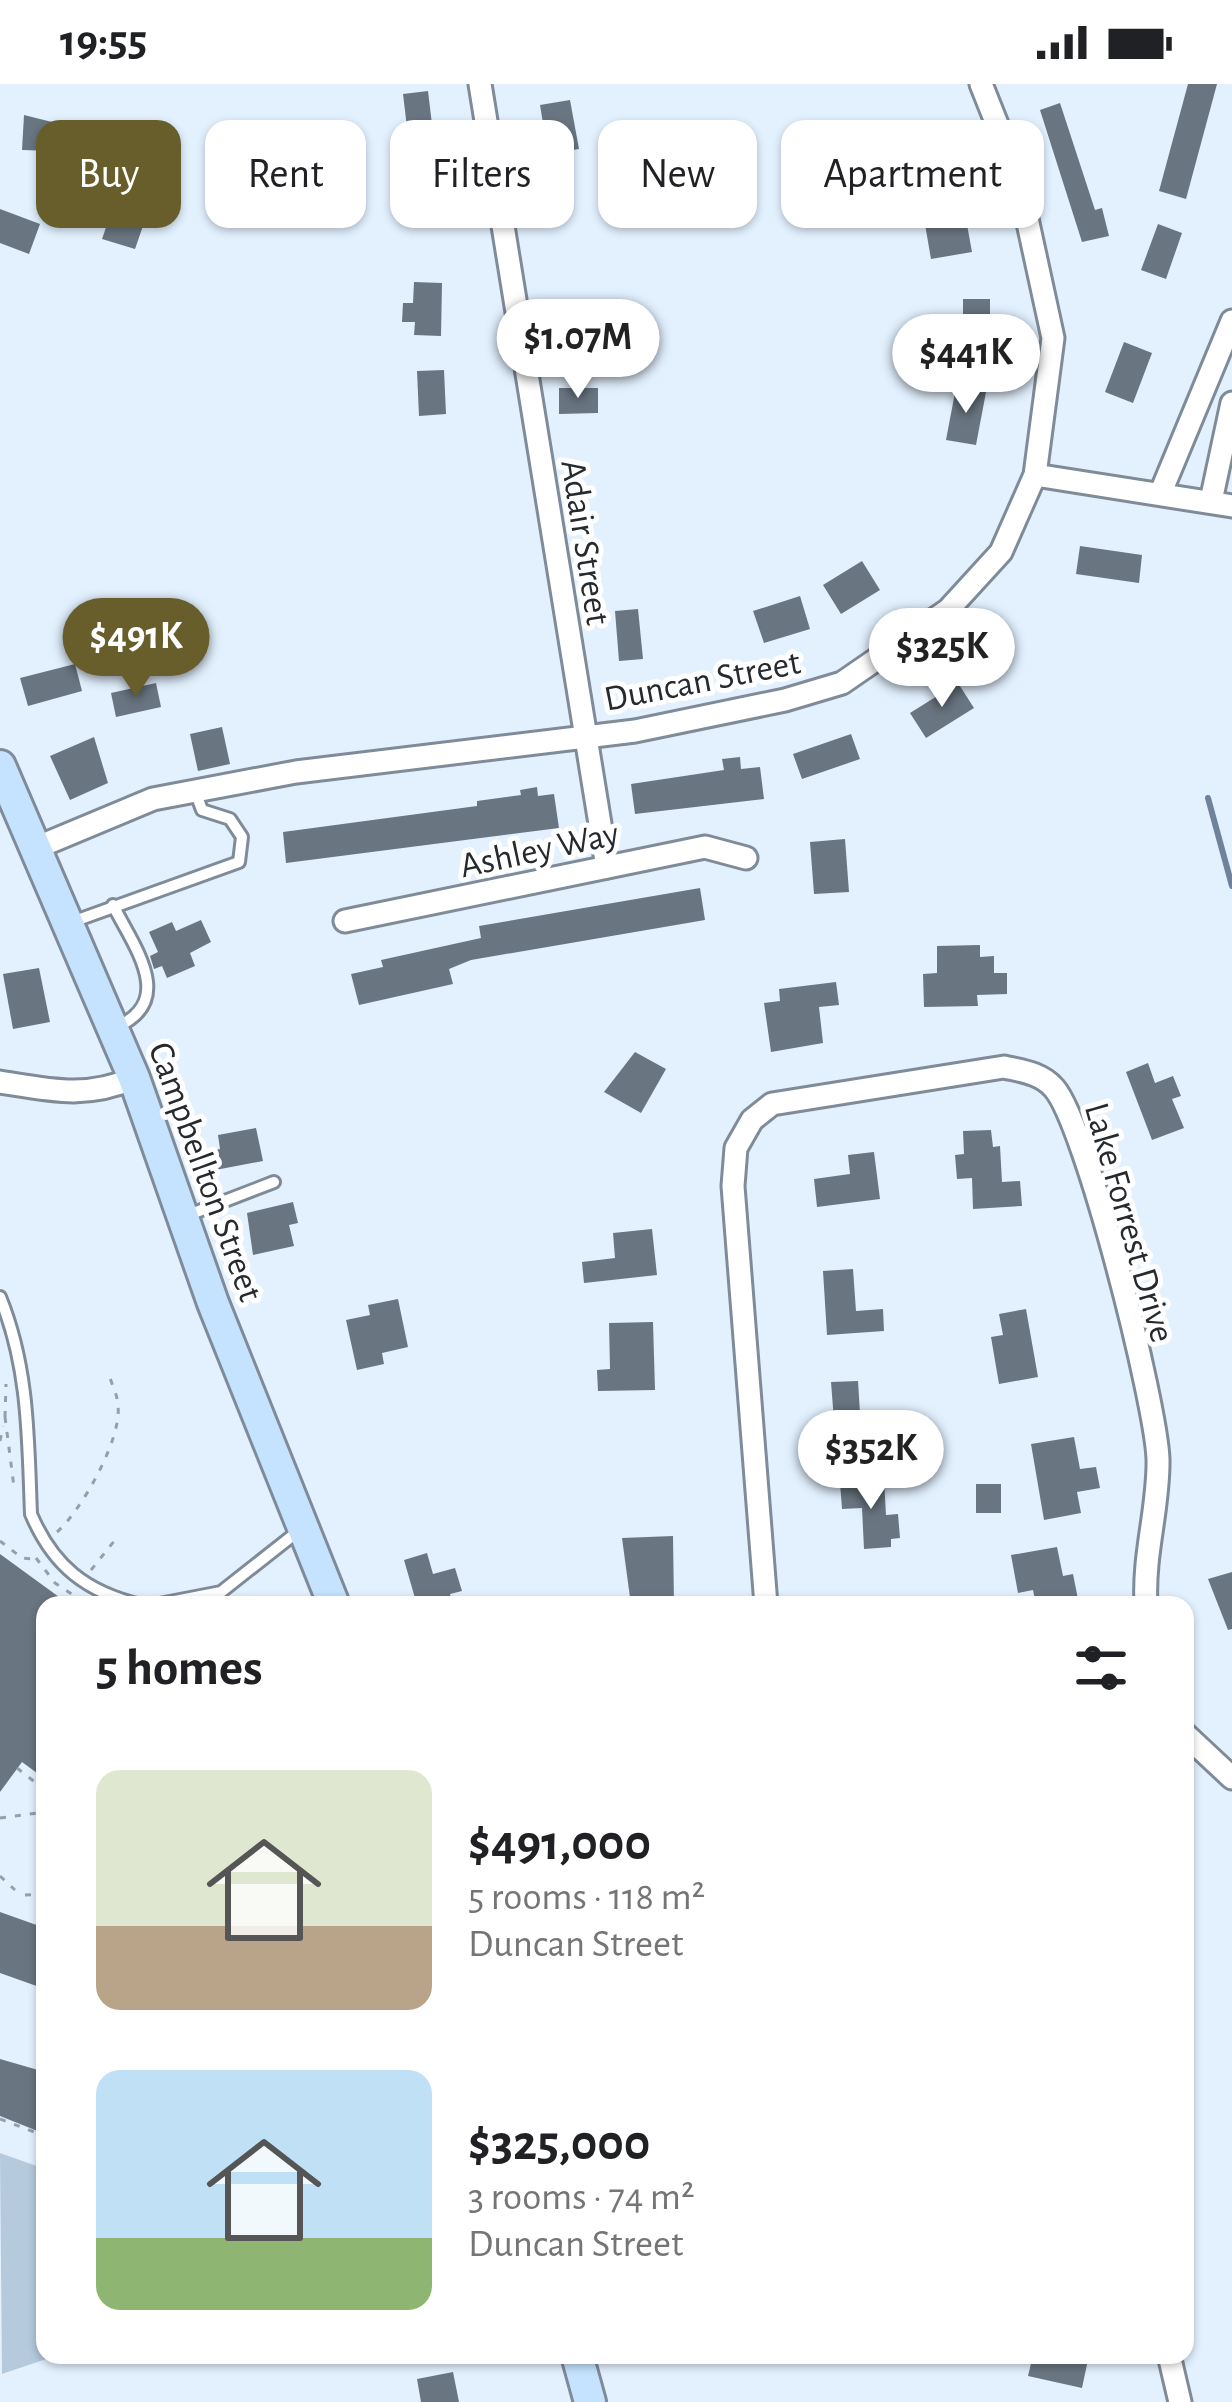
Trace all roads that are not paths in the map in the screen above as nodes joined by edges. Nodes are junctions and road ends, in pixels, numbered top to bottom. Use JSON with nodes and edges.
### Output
{"nodes":[{"id":1,"x":480,"y":84,"type":"edge"},
{"id":2,"x":981,"y":84,"type":"edge"},
{"id":3,"x":1232,"y":321,"type":"edge"},
{"id":4,"x":1232,"y":403,"type":"edge"},
{"id":5,"x":1035,"y":475,"type":"junction"},
{"id":6,"x":1161,"y":492,"type":"junction"},
{"id":7,"x":1221,"y":503,"type":"edge"},
{"id":8,"x":583,"y":735,"type":"junction"},
{"id":9,"x":0,"y":766,"type":"edge"},
{"id":10,"x":195,"y":791,"type":"junction"},
{"id":11,"x":38,"y":847,"type":"junction"},
{"id":12,"x":746,"y":859,"type":"dead end"},
{"id":13,"x":607,"y":867,"type":"junction"},
{"id":14,"x":112,"y":905,"type":"junction"},
{"id":15,"x":345,"y":921,"type":"dead end"},
{"id":16,"x":69,"y":923,"type":"junction"},
{"id":17,"x":113,"y":1028,"type":"junction"},
{"id":18,"x":134,"y":1078,"type":"junction"},
{"id":19,"x":0,"y":1082,"type":"edge"},
{"id":20,"x":274,"y":1182,"type":"dead end"},
{"id":21,"x":183,"y":1217,"type":"junction"},
{"id":22,"x":0,"y":1298,"type":"edge"},
{"id":23,"x":303,"y":1527,"type":"junction"},
{"id":24,"x":118,"y":1596,"type":"edge"},
{"id":25,"x":200,"y":1596,"type":"edge"},
{"id":26,"x":330,"y":1596,"type":"edge"},
{"id":27,"x":765,"y":1596,"type":"edge"},
{"id":28,"x":1146,"y":1596,"type":"edge"},
{"id":29,"x":1194,"y":1742,"type":"edge"},
{"id":30,"x":1232,"y":1778,"type":"edge"},
{"id":31,"x":579,"y":2364,"type":"edge"},
{"id":32,"x":1171,"y":2364,"type":"edge"},
{"id":33,"x":590,"y":2402,"type":"edge"},
{"id":34,"x":1180,"y":2402,"type":"edge"}],
"edges":[{"from":1,"to":8,"type":"street","name":"Adair Street"},
{"from":2,"to":5,"type":"street","name":"Duncan Street"},
{"from":3,"to":6,"type":"street"},
{"from":4,"to":7,"type":"street"},
{"from":5,"to":6,"type":"street"},
{"from":5,"to":8,"type":"street","name":"Duncan Street"},
{"from":6,"to":7,"type":"street"},
{"from":8,"to":10,"type":"street","name":"Duncan Street"},
{"from":8,"to":13,"type":"street","name":"Adair Street"},
{"from":9,"to":11,"type":"main road","name":"Campbellton Street"},
{"from":10,"to":11,"type":"street","name":"Duncan Street"},
{"from":10,"to":14,"type":"lane"},
{"from":11,"to":16,"type":"main road","name":"Campbellton Street"},
{"from":12,"to":13,"type":"street","name":"Ashley Way"},
{"from":13,"to":15,"type":"street","name":"Ashley Way"},
{"from":14,"to":16,"type":"lane"},
{"from":14,"to":17,"type":"lane"},
{"from":16,"to":17,"type":"main road","name":"Campbellton Street"},
{"from":17,"to":18,"type":"main road","name":"Campbellton Street"},
{"from":18,"to":19,"type":"street"},
{"from":18,"to":21,"type":"main road","name":"Campbellton Street"},
{"from":20,"to":21,"type":"lane"},
{"from":21,"to":23,"type":"main road","name":"Campbellton Street"},
{"from":22,"to":24,"type":"lane"},
{"from":23,"to":25,"type":"lane"},
{"from":23,"to":26,"type":"main road","name":"Campbellton Street"},
{"from":27,"to":28,"type":"street","name":"Lake Forrest Drive"},
{"from":29,"to":30,"type":"street"},
{"from":31,"to":33,"type":"main road"},
{"from":32,"to":34,"type":"street"}]}
